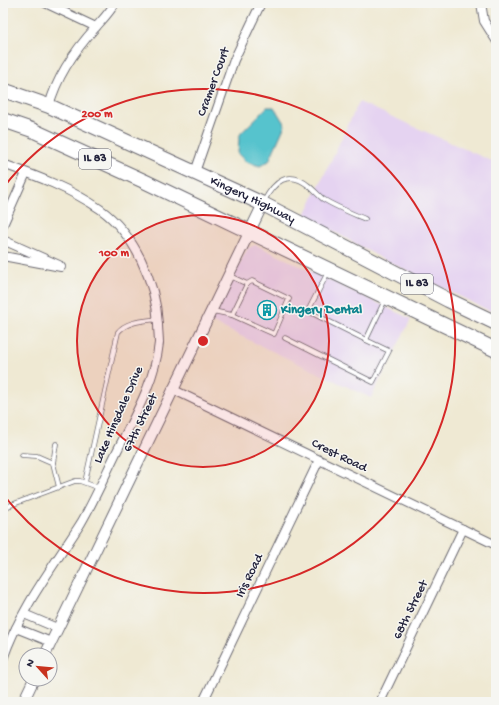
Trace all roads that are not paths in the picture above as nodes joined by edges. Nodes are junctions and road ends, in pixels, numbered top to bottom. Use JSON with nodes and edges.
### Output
{"nodes":[{"id":1,"x":45,"y":3,"type":"edge"},
{"id":2,"x":115,"y":3,"type":"edge"},
{"id":3,"x":261,"y":3,"type":"edge"},
{"id":4,"x":481,"y":3,"type":"edge"},
{"id":5,"x":96,"y":27,"type":"junction"},
{"id":6,"x":496,"y":40,"type":"edge"},
{"id":7,"x":3,"y":90,"type":"edge"},
{"id":8,"x":48,"y":106,"type":"junction"},
{"id":9,"x":3,"y":120,"type":"edge"},
{"id":10,"x":3,"y":164,"type":"edge"},
{"id":11,"x":195,"y":172,"type":"junction"},
{"id":12,"x":26,"y":173,"type":"junction"},
{"id":13,"x":263,"y":204,"type":"junction"},
{"id":14,"x":364,"y":219,"type":"dead end"},
{"id":15,"x":3,"y":225,"type":"edge"},
{"id":16,"x":249,"y":231,"type":"junction"},
{"id":17,"x":3,"y":240,"type":"edge"},
{"id":18,"x":3,"y":256,"type":"edge"},
{"id":19,"x":329,"y":269,"type":"junction"},
{"id":20,"x":228,"y":275,"type":"junction"},
{"id":21,"x":247,"y":284,"type":"junction"},
{"id":22,"x":387,"y":297,"type":"junction"},
{"id":23,"x":211,"y":310,"type":"junction"},
{"id":24,"x":232,"y":315,"type":"junction"},
{"id":25,"x":158,"y":319,"type":"junction"},
{"id":26,"x":496,"y":323,"type":"edge"},
{"id":27,"x":285,"y":338,"type":"dead end"},
{"id":28,"x":366,"y":340,"type":"junction"},
{"id":29,"x":496,"y":350,"type":"edge"},
{"id":30,"x":172,"y":389,"type":"junction"},
{"id":31,"x":56,"y":444,"type":"dead end"},
{"id":32,"x":22,"y":456,"type":"dead end"},
{"id":33,"x":319,"y":460,"type":"junction"},
{"id":34,"x":52,"y":463,"type":"junction"},
{"id":35,"x":84,"y":482,"type":"junction"},
{"id":36,"x":59,"y":487,"type":"junction"},
{"id":37,"x":99,"y":488,"type":"junction"},
{"id":38,"x":3,"y":508,"type":"edge"},
{"id":39,"x":463,"y":529,"type":"junction"},
{"id":40,"x":496,"y":545,"type":"edge"},
{"id":41,"x":24,"y":614,"type":"junction"},
{"id":42,"x":16,"y":628,"type":"junction"},
{"id":43,"x":57,"y":628,"type":"junction"},
{"id":44,"x":51,"y":642,"type":"junction"},
{"id":45,"x":49,"y":647,"type":"edge"},
{"id":46,"x":3,"y":659,"type":"edge"},
{"id":47,"x":30,"y":687,"type":"edge"},
{"id":48,"x":23,"y":702,"type":"edge"},
{"id":49,"x":203,"y":702,"type":"edge"},
{"id":50,"x":380,"y":702,"type":"edge"}],
"edges":[{"from":1,"to":5,"type":"street"},
{"from":2,"to":5,"type":"street"},
{"from":3,"to":11,"type":"street","name":"Cramer Court"},
{"from":4,"to":6,"type":"street"},
{"from":5,"to":8,"type":"street"},
{"from":7,"to":8,"type":"highway","name":"Kingery Highway","number":"IL 83"},
{"from":8,"to":11,"type":"highway","name":"Kingery Highway","number":"IL 83"},
{"from":9,"to":16,"type":"highway","number":"IL 83"},
{"from":10,"to":12,"type":"street","name":"Lake Hinsdale Drive"},
{"from":11,"to":13,"type":"highway","name":"Kingery Highway","number":"IL 83"},
{"from":12,"to":15,"type":"street"},
{"from":12,"to":25,"type":"street","name":"Lake Hinsdale Drive"},
{"from":13,"to":14,"type":"lane"},
{"from":13,"to":16,"type":"street","name":"67th Street"},
{"from":13,"to":26,"type":"highway","name":"Kingery Highway","number":"IL 83"},
{"from":16,"to":19,"type":"highway","number":"IL 83"},
{"from":16,"to":20,"type":"street","name":"67th Street"},
{"from":17,"to":18,"type":"street"},
{"from":19,"to":22,"type":"highway","number":"IL 83"},
{"from":19,"to":28,"type":"lane"},
{"from":20,"to":21,"type":"lane"},
{"from":20,"to":23,"type":"street","name":"67th Street"},
{"from":21,"to":24,"type":"lane"},
{"from":21,"to":24,"type":"lane"},
{"from":22,"to":28,"type":"lane"},
{"from":22,"to":29,"type":"highway","number":"IL 83"},
{"from":23,"to":24,"type":"lane"},
{"from":23,"to":30,"type":"street","name":"67th Street"},
{"from":25,"to":35,"type":"lane"},
{"from":25,"to":37,"type":"street","name":"Lake Hinsdale Drive"},
{"from":27,"to":28,"type":"lane"},
{"from":30,"to":33,"type":"street","name":"Crest Road"},
{"from":30,"to":43,"type":"street","name":"67th Street"},
{"from":31,"to":34,"type":"lane"},
{"from":32,"to":34,"type":"lane"},
{"from":33,"to":39,"type":"street","name":"Crest Road"},
{"from":33,"to":49,"type":"street","name":"Iris Road"},
{"from":34,"to":36,"type":"lane"},
{"from":35,"to":36,"type":"lane"},
{"from":35,"to":37,"type":"lane"},
{"from":36,"to":38,"type":"lane"},
{"from":37,"to":41,"type":"street","name":"Lake Hinsdale Drive"},
{"from":39,"to":40,"type":"street","name":"Crest Road"},
{"from":39,"to":50,"type":"street","name":"68th Street"},
{"from":41,"to":42,"type":"street","name":"Lake Hinsdale Drive"},
{"from":41,"to":43,"type":"street"},
{"from":42,"to":44,"type":"street"},
{"from":42,"to":46,"type":"street","name":"Lake Hinsdale Drive"},
{"from":43,"to":44,"type":"street","name":"67th Street"},
{"from":44,"to":45,"type":"street","name":"67th Street"},
{"from":47,"to":48,"type":"street"}]}
